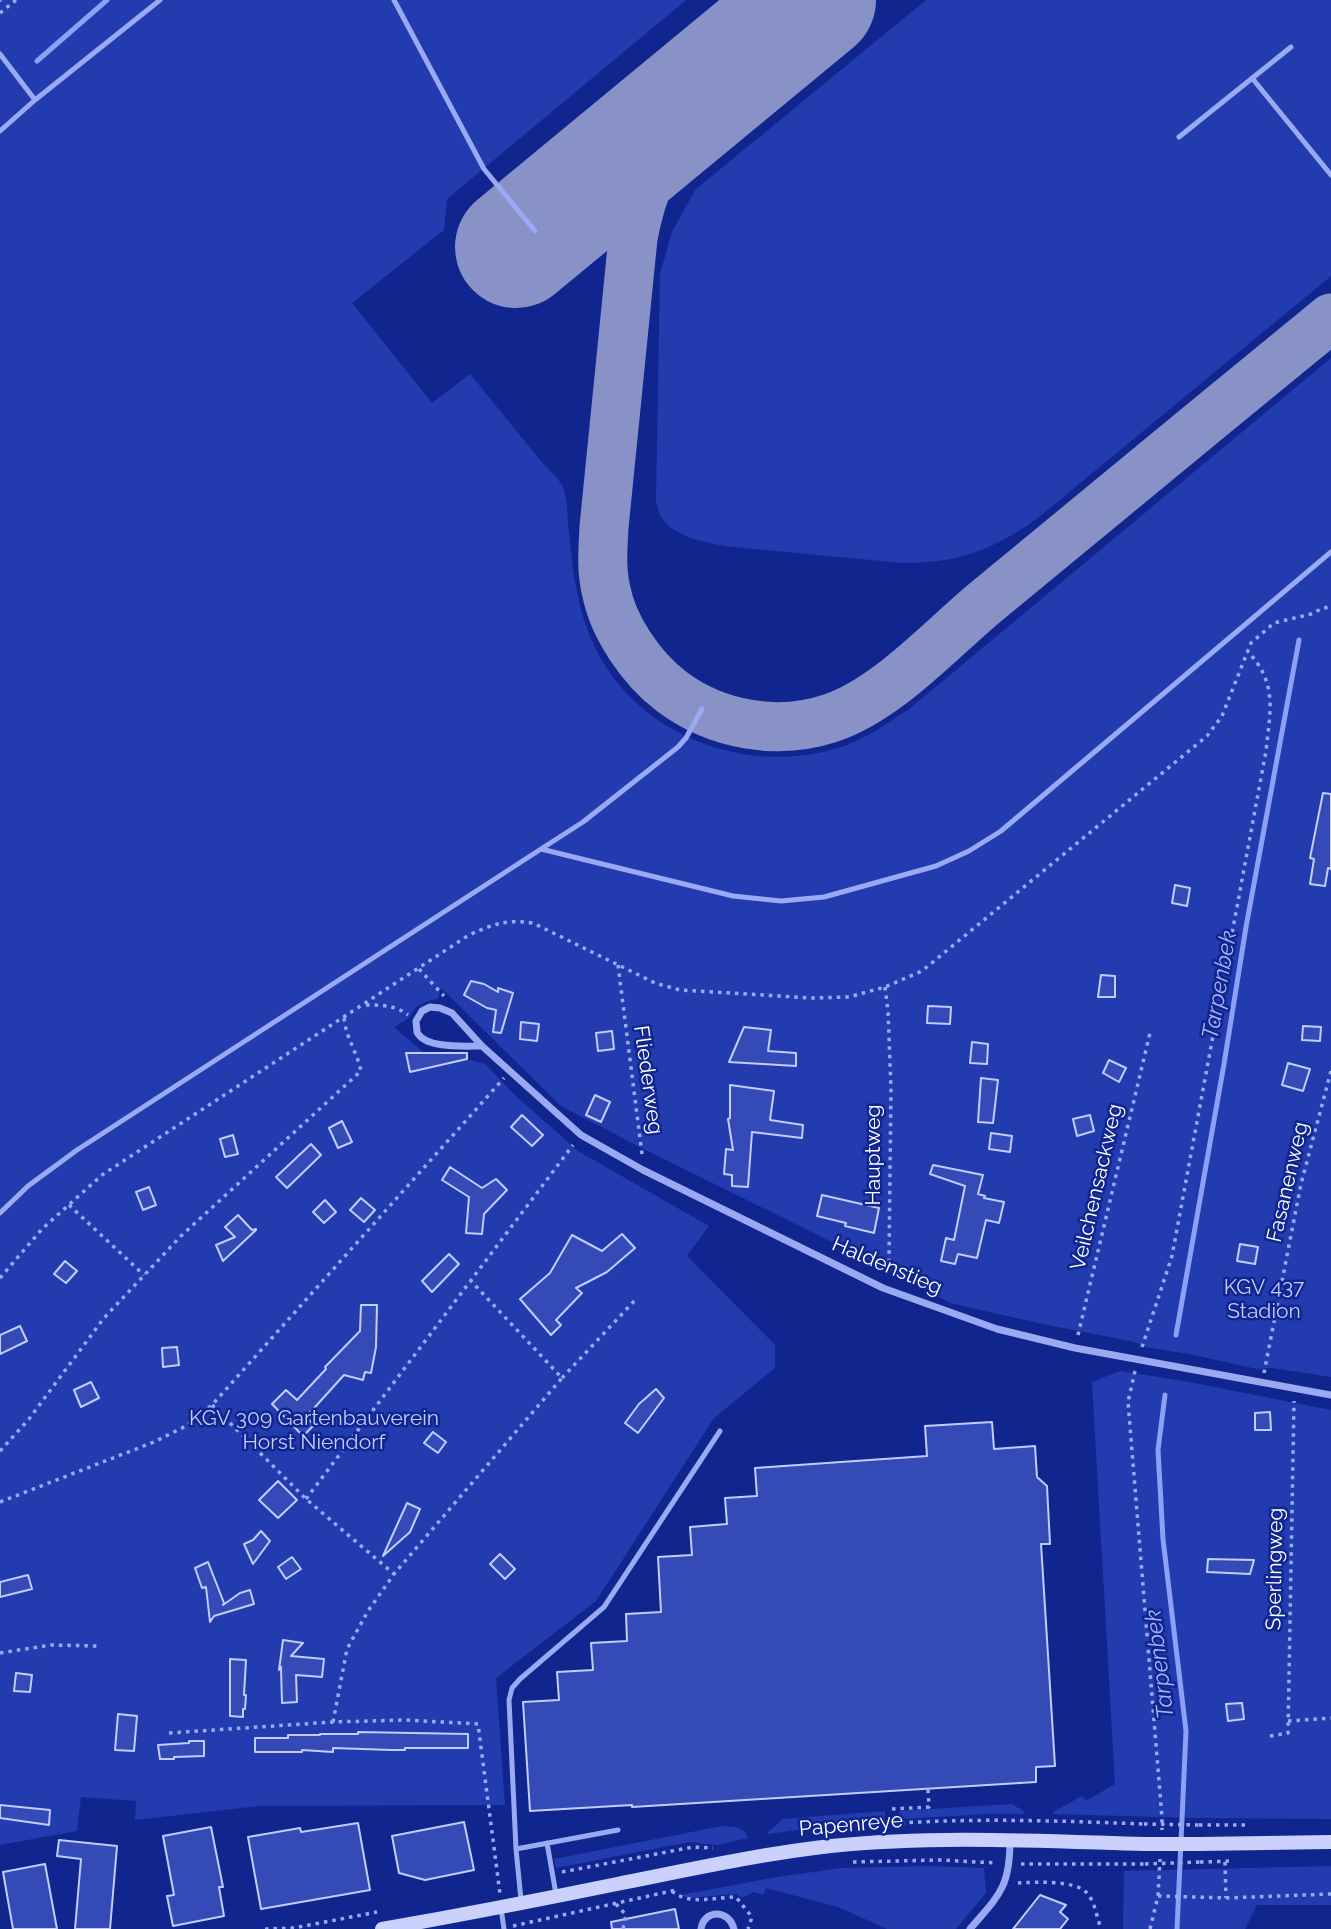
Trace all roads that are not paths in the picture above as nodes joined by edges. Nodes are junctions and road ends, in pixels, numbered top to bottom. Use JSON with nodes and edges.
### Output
{"nodes":[{"id":1,"x":160,"y":0,"type":"edge"},
{"id":2,"x":394,"y":0,"type":"edge"},
{"id":3,"x":1291,"y":47,"type":"dead end"},
{"id":4,"x":0,"y":54,"type":"edge"},
{"id":5,"x":1252,"y":78,"type":"junction"},
{"id":6,"x":35,"y":100,"type":"junction"},
{"id":7,"x":0,"y":131,"type":"edge"},
{"id":8,"x":1179,"y":137,"type":"dead end"},
{"id":9,"x":1331,"y":175,"type":"edge"},
{"id":10,"x":535,"y":231,"type":"dead end"},
{"id":11,"x":1331,"y":552,"type":"edge"},
{"id":12,"x":702,"y":709,"type":"dead end"},
{"id":13,"x":541,"y":849,"type":"junction"},
{"id":14,"x":482,"y":1046,"type":"junction"},
{"id":15,"x":0,"y":1213,"type":"edge"},
{"id":16,"x":1331,"y":1395,"type":"edge"},
{"id":17,"x":720,"y":1431,"type":"dead end"},
{"id":18,"x":618,"y":1830,"type":"dead end"},
{"id":19,"x":1010,"y":1840,"type":"junction"},
{"id":20,"x":1331,"y":1842,"type":"edge"},
{"id":21,"x":547,"y":1843,"type":"junction"},
{"id":22,"x":516,"y":1849,"type":"junction"},
{"id":23,"x":556,"y":1897,"type":"junction"},
{"id":24,"x":521,"y":1903,"type":"junction"},
{"id":25,"x":501,"y":1907,"type":"junction"},
{"id":26,"x":399,"y":1928,"type":"edge"},
{"id":27,"x":504,"y":1928,"type":"edge"},
{"id":28,"x":382,"y":1929,"type":"edge"},
{"id":29,"x":701,"y":1929,"type":"edge"},
{"id":30,"x":734,"y":1929,"type":"edge"},
{"id":31,"x":970,"y":1929,"type":"edge"}],
"edges":[{"from":1,"to":6,"type":"lane"},
{"from":2,"to":10,"type":"lane"},
{"from":3,"to":5,"type":"lane"},
{"from":4,"to":6,"type":"lane"},
{"from":5,"to":8,"type":"lane"},
{"from":5,"to":9,"type":"lane"},
{"from":6,"to":7,"type":"lane"},
{"from":11,"to":13,"type":"lane"},
{"from":12,"to":13,"type":"lane"},
{"from":13,"to":15,"type":"lane"},
{"from":14,"to":14,"type":"street","name":"Haldenstieg"},
{"from":14,"to":16,"type":"street","name":"Haldenstieg"},
{"from":17,"to":22,"type":"lane"},
{"from":18,"to":21,"type":"lane"},
{"from":19,"to":20,"type":"main road","name":"Papenreye","bridge":true},
{"from":19,"to":23,"type":"main road","name":"Papenreye"},
{"from":19,"to":31,"type":"street"},
{"from":21,"to":22,"type":"lane"},
{"from":21,"to":23,"type":"lane"},
{"from":22,"to":24,"type":"lane"},
{"from":23,"to":24,"type":"main road","name":"Papenreye"},
{"from":24,"to":25,"type":"main road","name":"Papenreye"},
{"from":25,"to":26,"type":"main road","name":"Papenreye"},
{"from":25,"to":27,"type":"lane"},
{"from":26,"to":28,"type":"main road","name":"Papenreye"},
{"from":29,"to":30,"type":"street"}]}
